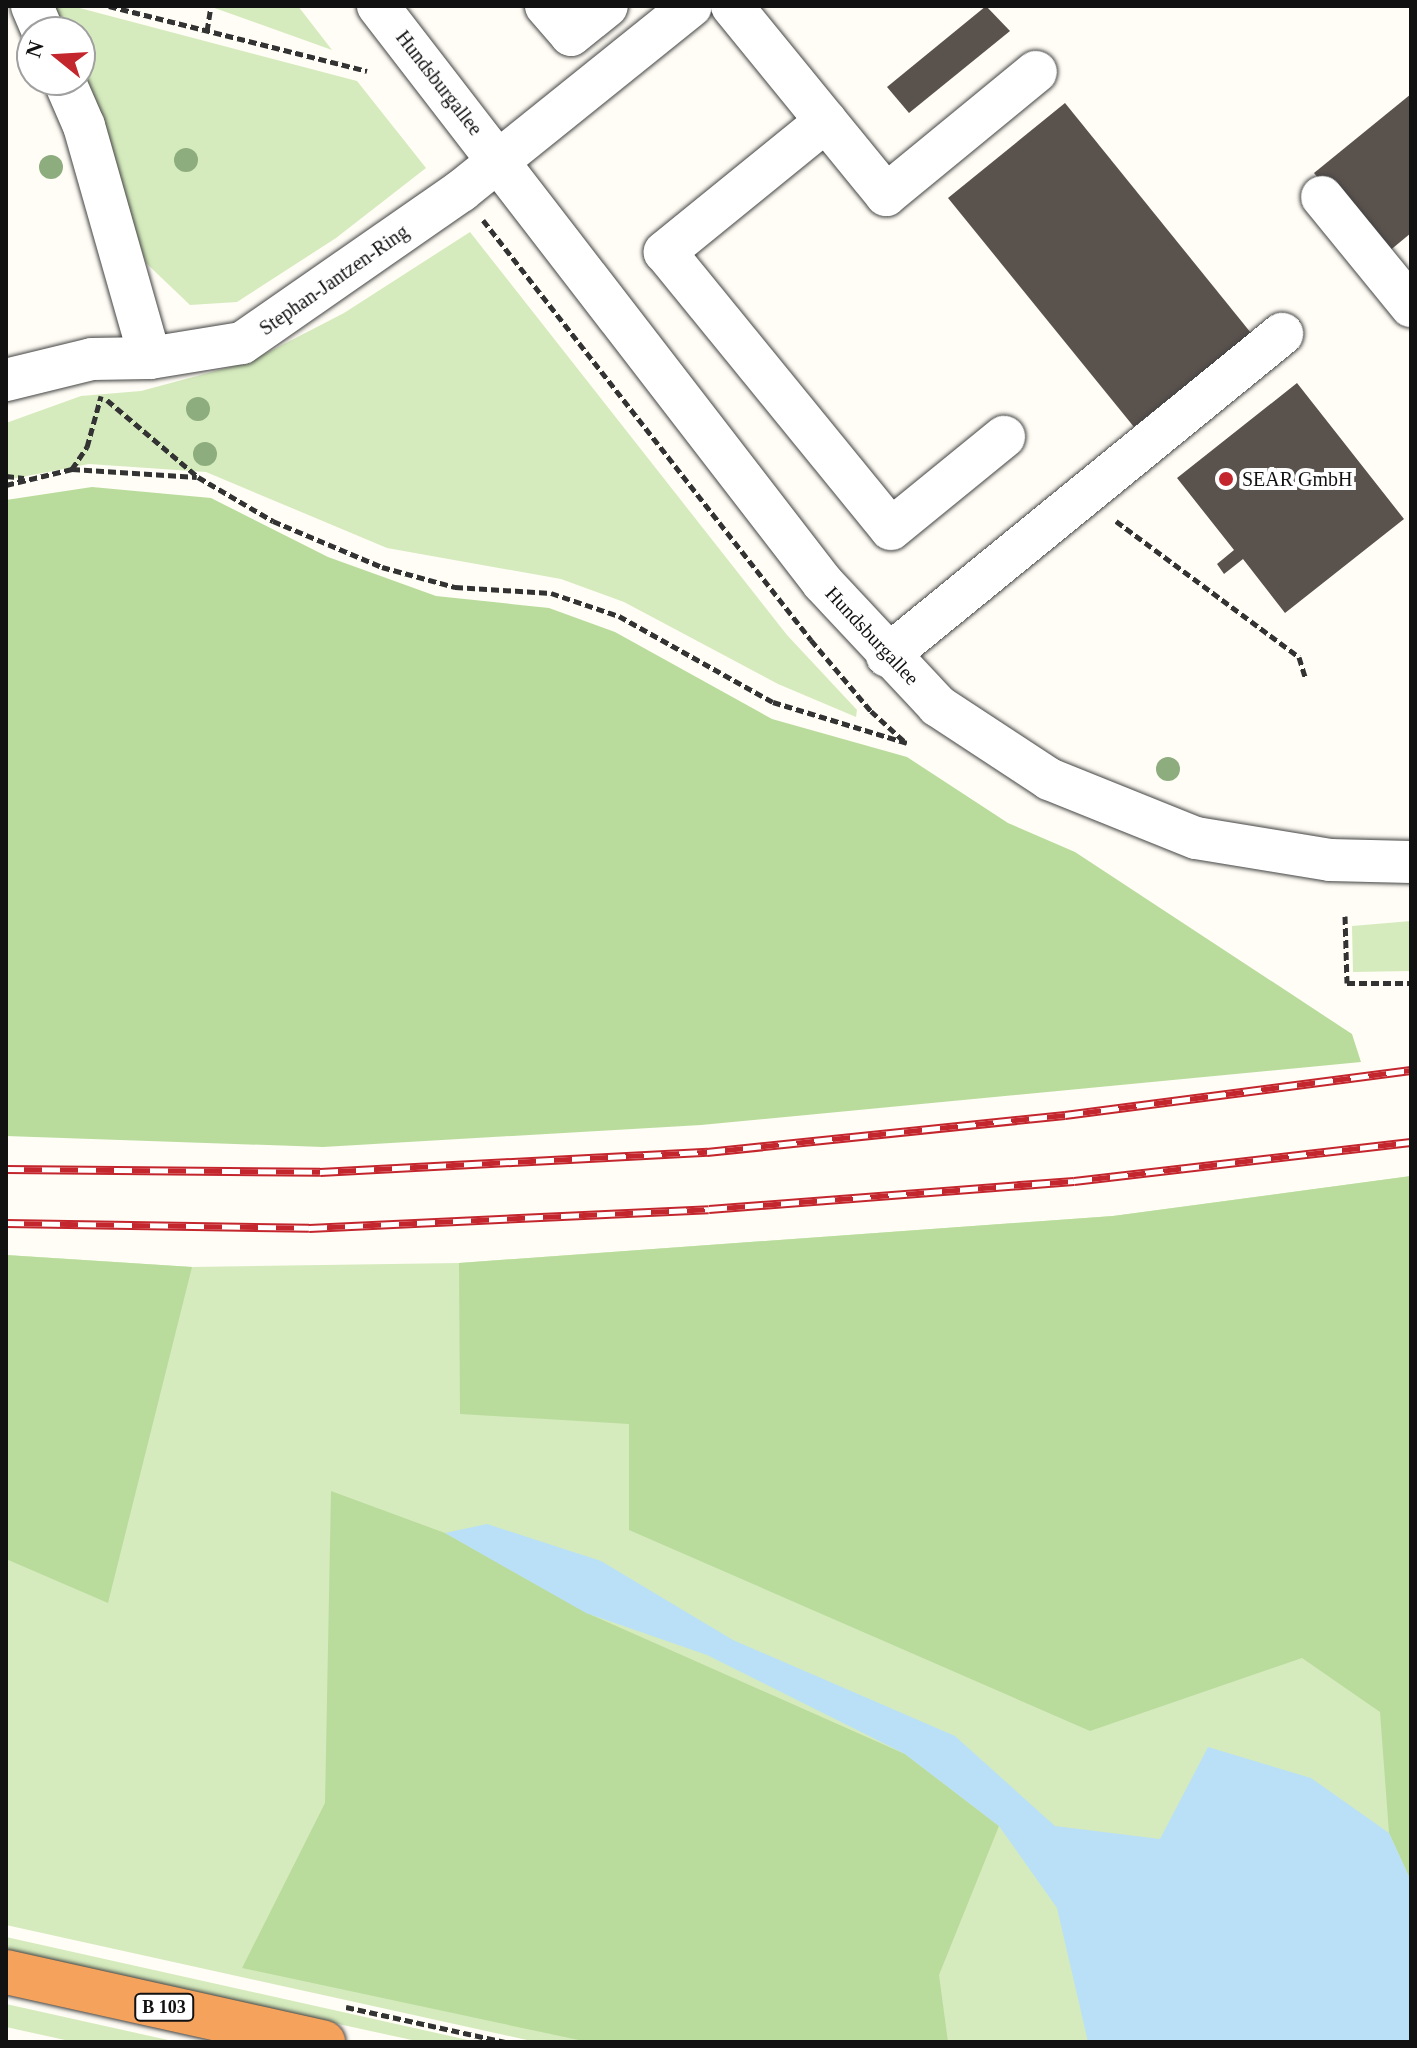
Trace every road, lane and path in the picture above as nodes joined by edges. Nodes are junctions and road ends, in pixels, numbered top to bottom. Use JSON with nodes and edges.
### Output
{"nodes":[{"id":1,"x":109,"y":6,"type":"edge"},
{"id":2,"x":211,"y":6,"type":"edge"},
{"id":3,"x":378,"y":6,"type":"edge"},
{"id":4,"x":546,"y":6,"type":"edge"},
{"id":5,"x":607,"y":6,"type":"edge"},
{"id":6,"x":691,"y":6,"type":"edge"},
{"id":7,"x":732,"y":6,"type":"edge"},
{"id":8,"x":207,"y":31,"type":"junction"},
{"id":9,"x":367,"y":71,"type":"dead end"},
{"id":10,"x":1036,"y":72,"type":"dead end"},
{"id":11,"x":71,"y":96,"type":"edge"},
{"id":12,"x":826,"y":121,"type":"junction"},
{"id":13,"x":500,"y":160,"type":"junction"},
{"id":14,"x":461,"y":191,"type":"junction"},
{"id":15,"x":1322,"y":197,"type":"dead end"},
{"id":16,"x":1411,"y":306,"type":"edge"},
{"id":17,"x":1282,"y":334,"type":"dead end"},
{"id":18,"x":150,"y":358,"type":"junction"},
{"id":19,"x":6,"y":380,"type":"edge"},
{"id":20,"x":1004,"y":437,"type":"dead end"},
{"id":21,"x":72,"y":469,"type":"junction"},
{"id":22,"x":6,"y":476,"type":"edge"},
{"id":23,"x":198,"y":477,"type":"junction"},
{"id":24,"x":29,"y":478,"type":"junction"},
{"id":25,"x":6,"y":485,"type":"edge"},
{"id":26,"x":1084,"y":496,"type":"junction"},
{"id":27,"x":887,"y":656,"type":"junction"},
{"id":28,"x":1305,"y":677,"type":"dead end"},
{"id":29,"x":1411,"y":862,"type":"edge"},
{"id":30,"x":1345,"y":916,"type":"dead end"},
{"id":31,"x":1411,"y":983,"type":"edge"},
{"id":32,"x":6,"y":1972,"type":"edge"},
{"id":33,"x":323,"y":2042,"type":"edge"}],
"edges":[{"from":1,"to":8,"type":"path"},
{"from":2,"to":8,"type":"path"},
{"from":3,"to":13,"type":"street","name":"Hundsburgallee"},
{"from":4,"to":5,"type":"street"},
{"from":6,"to":13,"type":"street"},
{"from":7,"to":12,"type":"street"},
{"from":8,"to":9,"type":"path"},
{"from":10,"to":12,"type":"street"},
{"from":11,"to":18,"type":"street"},
{"from":12,"to":20,"type":"street"},
{"from":13,"to":14,"type":"street","name":"Stephan-Jantzen-Ring"},
{"from":13,"to":27,"type":"street","name":"Hundsburgallee"},
{"from":14,"to":18,"type":"street","name":"Stephan-Jantzen-Ring"},
{"from":14,"to":23,"type":"path"},
{"from":15,"to":16,"type":"street"},
{"from":17,"to":26,"type":"street"},
{"from":18,"to":19,"type":"street","name":"Stephan-Jantzen-Ring"},
{"from":21,"to":23,"type":"path"},
{"from":21,"to":23,"type":"path"},
{"from":21,"to":24,"type":"path"},
{"from":22,"to":24,"type":"path"},
{"from":24,"to":25,"type":"path"},
{"from":26,"to":27,"type":"street"},
{"from":26,"to":28,"type":"path"},
{"from":27,"to":29,"type":"street","name":"Hundsburgallee"},
{"from":30,"to":31,"type":"path"},
{"from":32,"to":33,"type":"highway","number":"B 103"}]}
